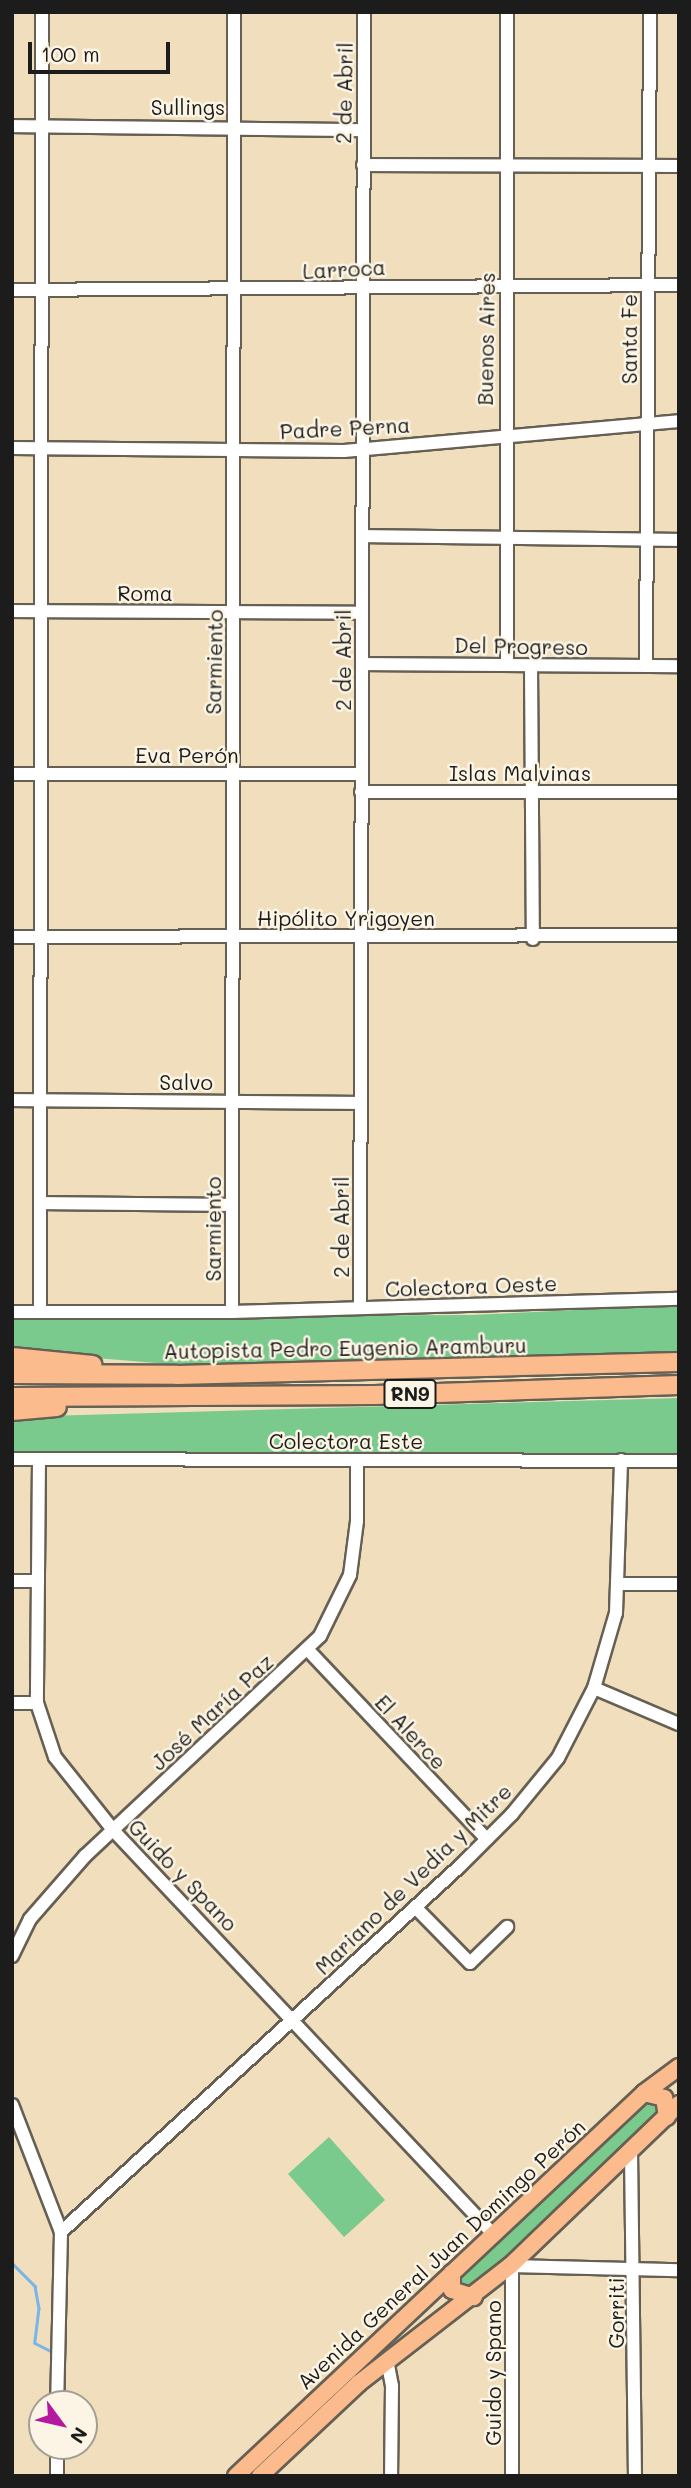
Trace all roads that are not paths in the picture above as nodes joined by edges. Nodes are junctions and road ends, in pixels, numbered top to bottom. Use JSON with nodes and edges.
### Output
{"nodes":[{"id":1,"x":42,"y":12,"type":"edge"},
{"id":2,"x":234,"y":12,"type":"edge"},
{"id":3,"x":364,"y":12,"type":"edge"},
{"id":4,"x":506,"y":12,"type":"edge"},
{"id":5,"x":649,"y":12,"type":"edge"},
{"id":6,"x":12,"y":126,"type":"edge"},
{"id":7,"x":42,"y":126,"type":"junction"},
{"id":8,"x":233,"y":127,"type":"junction"},
{"id":9,"x":363,"y":130,"type":"junction"},
{"id":10,"x":363,"y":165,"type":"junction"},
{"id":11,"x":507,"y":166,"type":"junction"},
{"id":12,"x":648,"y":166,"type":"junction"},
{"id":13,"x":679,"y":166,"type":"edge"},
{"id":14,"x":506,"y":284,"type":"junction"},
{"id":15,"x":648,"y":285,"type":"junction"},
{"id":16,"x":679,"y":285,"type":"edge"},
{"id":17,"x":363,"y":288,"type":"junction"},
{"id":18,"x":12,"y":290,"type":"edge"},
{"id":19,"x":41,"y":290,"type":"junction"},
{"id":20,"x":232,"y":291,"type":"junction"},
{"id":21,"x":679,"y":421,"type":"edge"},
{"id":22,"x":648,"y":424,"type":"junction"},
{"id":23,"x":503,"y":437,"type":"junction"},
{"id":24,"x":12,"y":448,"type":"edge"},
{"id":25,"x":40,"y":448,"type":"junction"},
{"id":26,"x":364,"y":448,"type":"junction"},
{"id":27,"x":233,"y":450,"type":"junction"},
{"id":28,"x":362,"y":536,"type":"junction"},
{"id":29,"x":504,"y":538,"type":"junction"},
{"id":30,"x":647,"y":540,"type":"junction"},
{"id":31,"x":679,"y":540,"type":"edge"},
{"id":32,"x":12,"y":611,"type":"edge"},
{"id":33,"x":40,"y":612,"type":"junction"},
{"id":34,"x":234,"y":613,"type":"junction"},
{"id":35,"x":362,"y":613,"type":"junction"},
{"id":36,"x":362,"y":664,"type":"junction"},
{"id":37,"x":507,"y":665,"type":"junction"},
{"id":38,"x":646,"y":666,"type":"junction"},
{"id":39,"x":679,"y":666,"type":"edge"},
{"id":40,"x":531,"y":667,"type":"junction"},
{"id":41,"x":12,"y":774,"type":"edge"},
{"id":42,"x":40,"y":774,"type":"junction"},
{"id":43,"x":232,"y":774,"type":"junction"},
{"id":44,"x":361,"y":774,"type":"junction"},
{"id":45,"x":361,"y":792,"type":"junction"},
{"id":46,"x":531,"y":792,"type":"junction"},
{"id":47,"x":679,"y":792,"type":"edge"},
{"id":48,"x":679,"y":935,"type":"edge"},
{"id":49,"x":41,"y":936,"type":"junction"},
{"id":50,"x":12,"y":937,"type":"edge"},
{"id":51,"x":233,"y":937,"type":"junction"},
{"id":52,"x":360,"y":937,"type":"junction"},
{"id":53,"x":533,"y":939,"type":"junction"},
{"id":54,"x":12,"y":1100,"type":"edge"},
{"id":55,"x":40,"y":1100,"type":"junction"},
{"id":56,"x":232,"y":1101,"type":"junction"},
{"id":57,"x":360,"y":1103,"type":"junction"},
{"id":58,"x":41,"y":1203,"type":"junction"},
{"id":59,"x":232,"y":1205,"type":"junction"},
{"id":60,"x":679,"y":1299,"type":"edge"},
{"id":61,"x":360,"y":1308,"type":"junction"},
{"id":62,"x":12,"y":1311,"type":"edge"},
{"id":63,"x":40,"y":1311,"type":"junction"},
{"id":64,"x":232,"y":1311,"type":"junction"},
{"id":65,"x":12,"y":1357,"type":"edge"},
{"id":66,"x":679,"y":1362,"type":"edge"},
{"id":67,"x":12,"y":1374,"type":"edge"},
{"id":68,"x":177,"y":1375,"type":"junction"},
{"id":69,"x":679,"y":1385,"type":"edge"},
{"id":70,"x":12,"y":1397,"type":"edge"},
{"id":71,"x":140,"y":1398,"type":"junction"},
{"id":72,"x":12,"y":1411,"type":"edge"},
{"id":73,"x":12,"y":1459,"type":"edge"},
{"id":74,"x":39,"y":1460,"type":"junction"},
{"id":75,"x":358,"y":1460,"type":"junction"},
{"id":76,"x":621,"y":1461,"type":"junction"},
{"id":77,"x":679,"y":1461,"type":"edge"},
{"id":78,"x":12,"y":1581,"type":"edge"},
{"id":79,"x":38,"y":1581,"type":"junction"},
{"id":80,"x":620,"y":1584,"type":"junction"},
{"id":81,"x":679,"y":1584,"type":"edge"},
{"id":82,"x":308,"y":1650,"type":"junction"},
{"id":83,"x":594,"y":1688,"type":"junction"},
{"id":84,"x":12,"y":1703,"type":"edge"},
{"id":85,"x":37,"y":1703,"type":"junction"},
{"id":86,"x":679,"y":1724,"type":"edge"},
{"id":87,"x":113,"y":1830,"type":"junction"},
{"id":88,"x":487,"y":1839,"type":"junction"},
{"id":89,"x":416,"y":1908,"type":"junction"},
{"id":90,"x":507,"y":1927,"type":"dead end"},
{"id":91,"x":12,"y":1956,"type":"edge"},
{"id":92,"x":293,"y":2020,"type":"junction"},
{"id":93,"x":679,"y":2067,"type":"edge"},
{"id":94,"x":644,"y":2093,"type":"junction"},
{"id":95,"x":679,"y":2104,"type":"edge"},
{"id":96,"x":12,"y":2105,"type":"edge"},
{"id":97,"x":667,"y":2117,"type":"junction"},
{"id":98,"x":631,"y":2151,"type":"junction"},
{"id":99,"x":61,"y":2232,"type":"junction"},
{"id":100,"x":493,"y":2234,"type":"junction"},
{"id":101,"x":511,"y":2268,"type":"junction"},
{"id":102,"x":635,"y":2270,"type":"junction"},
{"id":103,"x":679,"y":2270,"type":"edge"},
{"id":104,"x":452,"y":2273,"type":"junction"},
{"id":105,"x":474,"y":2297,"type":"junction"},
{"id":106,"x":387,"y":2360,"type":"junction"},
{"id":107,"x":57,"y":2390,"type":"edge"},
{"id":108,"x":236,"y":2476,"type":"edge"},
{"id":109,"x":260,"y":2476,"type":"edge"},
{"id":110,"x":391,"y":2476,"type":"edge"},
{"id":111,"x":512,"y":2476,"type":"edge"},
{"id":112,"x":635,"y":2476,"type":"edge"}],
"edges":[{"from":1,"to":7,"type":"street"},
{"from":2,"to":8,"type":"street","name":"Sarmiento"},
{"from":3,"to":9,"type":"street","name":"2 de Abril"},
{"from":4,"to":11,"type":"street","name":"Buenos Aires"},
{"from":5,"to":12,"type":"street","name":"Santa Fe"},
{"from":6,"to":7,"type":"street","name":"Sullings"},
{"from":7,"to":8,"type":"street","name":"Sullings"},
{"from":7,"to":19,"type":"street"},
{"from":8,"to":9,"type":"street","name":"Sullings"},
{"from":8,"to":20,"type":"street","name":"Sarmiento"},
{"from":9,"to":10,"type":"street","name":"2 de Abril"},
{"from":10,"to":11,"type":"street"},
{"from":10,"to":17,"type":"street","name":"2 de Abril"},
{"from":11,"to":12,"type":"street"},
{"from":11,"to":14,"type":"street","name":"Buenos Aires"},
{"from":12,"to":13,"type":"street"},
{"from":12,"to":15,"type":"street","name":"Santa Fe"},
{"from":14,"to":15,"type":"street","name":"Larroca"},
{"from":14,"to":17,"type":"street","name":"Larroca"},
{"from":14,"to":23,"type":"street","name":"Buenos Aires"},
{"from":15,"to":16,"type":"street","name":"Larroca"},
{"from":15,"to":22,"type":"street","name":"Santa Fe"},
{"from":17,"to":20,"type":"street","name":"Larroca"},
{"from":17,"to":26,"type":"street","name":"2 de Abril"},
{"from":18,"to":19,"type":"street","name":"Larroca"},
{"from":19,"to":20,"type":"street","name":"Larroca"},
{"from":19,"to":25,"type":"street"},
{"from":20,"to":27,"type":"street","name":"Sarmiento"},
{"from":21,"to":22,"type":"street","name":"Padre Perna"},
{"from":22,"to":23,"type":"street","name":"Padre Perna"},
{"from":22,"to":30,"type":"street","name":"Santa Fe"},
{"from":23,"to":26,"type":"street","name":"Padre Perna"},
{"from":23,"to":29,"type":"street","name":"Buenos Aires"},
{"from":24,"to":25,"type":"street","name":"Padre Perna"},
{"from":25,"to":27,"type":"street","name":"Padre Perna"},
{"from":25,"to":33,"type":"street"},
{"from":26,"to":27,"type":"street","name":"Padre Perna"},
{"from":26,"to":28,"type":"street","name":"2 de Abril"},
{"from":27,"to":34,"type":"street","name":"Sarmiento"},
{"from":28,"to":29,"type":"street"},
{"from":28,"to":35,"type":"street","name":"2 de Abril"},
{"from":29,"to":30,"type":"street"},
{"from":29,"to":37,"type":"street","name":"Buenos Aires"},
{"from":30,"to":31,"type":"street"},
{"from":30,"to":38,"type":"street","name":"Santa Fe"},
{"from":32,"to":33,"type":"street","name":"Roma"},
{"from":33,"to":34,"type":"street","name":"Roma"},
{"from":33,"to":42,"type":"street"},
{"from":34,"to":35,"type":"street","name":"Roma"},
{"from":34,"to":43,"type":"street","name":"Sarmiento"},
{"from":35,"to":36,"type":"street","name":"2 de Abril"},
{"from":36,"to":37,"type":"street","name":"Del Progreso"},
{"from":36,"to":44,"type":"street","name":"2 de Abril"},
{"from":37,"to":40,"type":"street","name":"Del Progreso"},
{"from":38,"to":39,"type":"street","name":"Del Progreso"},
{"from":38,"to":40,"type":"street","name":"Del Progreso"},
{"from":40,"to":46,"type":"street"},
{"from":41,"to":42,"type":"street","name":"Eva Perón"},
{"from":42,"to":43,"type":"street","name":"Eva Perón"},
{"from":42,"to":49,"type":"street"},
{"from":43,"to":44,"type":"street","name":"Eva Perón"},
{"from":43,"to":51,"type":"street","name":"Sarmiento"},
{"from":44,"to":45,"type":"street","name":"2 de Abril"},
{"from":45,"to":46,"type":"street","name":"Islas Malvinas"},
{"from":45,"to":52,"type":"street","name":"2 de Abril"},
{"from":46,"to":47,"type":"street","name":"Islas Malvinas"},
{"from":46,"to":53,"type":"street"},
{"from":48,"to":53,"type":"street","name":"Hipólito Yrigoyen"},
{"from":49,"to":50,"type":"street","name":"Hipólito Yrigoyen"},
{"from":49,"to":51,"type":"street","name":"Hipólito Yrigoyen"},
{"from":49,"to":55,"type":"street"},
{"from":51,"to":52,"type":"street","name":"Hipólito Yrigoyen"},
{"from":51,"to":56,"type":"street","name":"Sarmiento"},
{"from":52,"to":53,"type":"street","name":"Hipólito Yrigoyen"},
{"from":52,"to":57,"type":"street","name":"2 de Abril"},
{"from":54,"to":55,"type":"street","name":"Salvo"},
{"from":55,"to":56,"type":"street","name":"Salvo"},
{"from":55,"to":58,"type":"street"},
{"from":56,"to":57,"type":"street","name":"Salvo"},
{"from":56,"to":59,"type":"street","name":"Sarmiento"},
{"from":57,"to":61,"type":"street","name":"2 de Abril"},
{"from":58,"to":59,"type":"street"},
{"from":58,"to":63,"type":"street"},
{"from":59,"to":64,"type":"street","name":"Sarmiento"},
{"from":60,"to":61,"type":"street","name":"Colectora Oeste"},
{"from":61,"to":64,"type":"street","name":"Colectora Oeste"},
{"from":62,"to":63,"type":"street","name":"Colectora Oeste"},
{"from":63,"to":64,"type":"street","name":"Colectora Oeste"},
{"from":65,"to":68,"type":"highway"},
{"from":66,"to":68,"type":"highway","name":"Autopista Pedro Eugenio Aramburu","number":"RN9"},
{"from":67,"to":68,"type":"highway","name":"Autopista Pedro Eugenio Aramburu","number":"RN9"},
{"from":69,"to":71,"type":"highway","number":"RN9"},
{"from":70,"to":71,"type":"highway","number":"RN9"},
{"from":71,"to":72,"type":"highway"},
{"from":73,"to":74,"type":"street","name":"Colectora Este"},
{"from":74,"to":75,"type":"street","name":"Colectora Este"},
{"from":74,"to":79,"type":"street","name":"Guido y Spano"},
{"from":75,"to":76,"type":"street","name":"Colectora Este"},
{"from":75,"to":82,"type":"street","name":"José María Paz"},
{"from":76,"to":77,"type":"street","name":"Colectora Este"},
{"from":76,"to":80,"type":"street","name":"Mariano de Vedia y Mitre"},
{"from":78,"to":79,"type":"street"},
{"from":79,"to":85,"type":"street","name":"Guido y Spano"},
{"from":80,"to":81,"type":"street"},
{"from":80,"to":83,"type":"street","name":"Mariano de Vedia y Mitre"},
{"from":82,"to":87,"type":"street","name":"José María Paz"},
{"from":82,"to":88,"type":"street","name":"El Alerce"},
{"from":83,"to":86,"type":"street"},
{"from":83,"to":88,"type":"street","name":"Mariano de Vedia y Mitre"},
{"from":84,"to":85,"type":"street"},
{"from":85,"to":87,"type":"street","name":"Guido y Spano"},
{"from":87,"to":91,"type":"street","name":"José María Paz"},
{"from":87,"to":92,"type":"street","name":"Guido y Spano"},
{"from":88,"to":89,"type":"street","name":"Mariano de Vedia y Mitre"},
{"from":89,"to":90,"type":"street"},
{"from":89,"to":92,"type":"street","name":"Mariano de Vedia y Mitre"},
{"from":92,"to":99,"type":"street","name":"Mariano de Vedia y Mitre"},
{"from":92,"to":100,"type":"street","name":"Guido y Spano"},
{"from":93,"to":94,"type":"main road","name":"Avenida General Juan Domingo Perón"},
{"from":94,"to":97,"type":"main road"},
{"from":94,"to":100,"type":"main road","name":"Avenida General Juan Domingo Perón"},
{"from":95,"to":97,"type":"main road","name":"Avenida General Juan Domingo Perón"},
{"from":96,"to":99,"type":"street"},
{"from":97,"to":98,"type":"main road","name":"Avenida General Juan Domingo Perón"},
{"from":98,"to":101,"type":"main road","name":"Avenida General Juan Domingo Perón"},
{"from":98,"to":102,"type":"street","name":"Gorriti"},
{"from":99,"to":107,"type":"street"},
{"from":100,"to":104,"type":"main road","name":"Avenida General Juan Domingo Perón"},
{"from":101,"to":102,"type":"street"},
{"from":101,"to":105,"type":"main road","name":"Avenida General Juan Domingo Perón"},
{"from":101,"to":111,"type":"street","name":"Guido y Spano"},
{"from":102,"to":103,"type":"street"},
{"from":102,"to":112,"type":"street","name":"Gorriti"},
{"from":104,"to":105,"type":"main road"},
{"from":104,"to":108,"type":"main road","name":"Avenida General Juan Domingo Perón"},
{"from":105,"to":106,"type":"main road","name":"Avenida General Juan Domingo Perón"},
{"from":106,"to":109,"type":"main road","name":"Avenida General Juan Domingo Perón"},
{"from":106,"to":110,"type":"street"}]}
